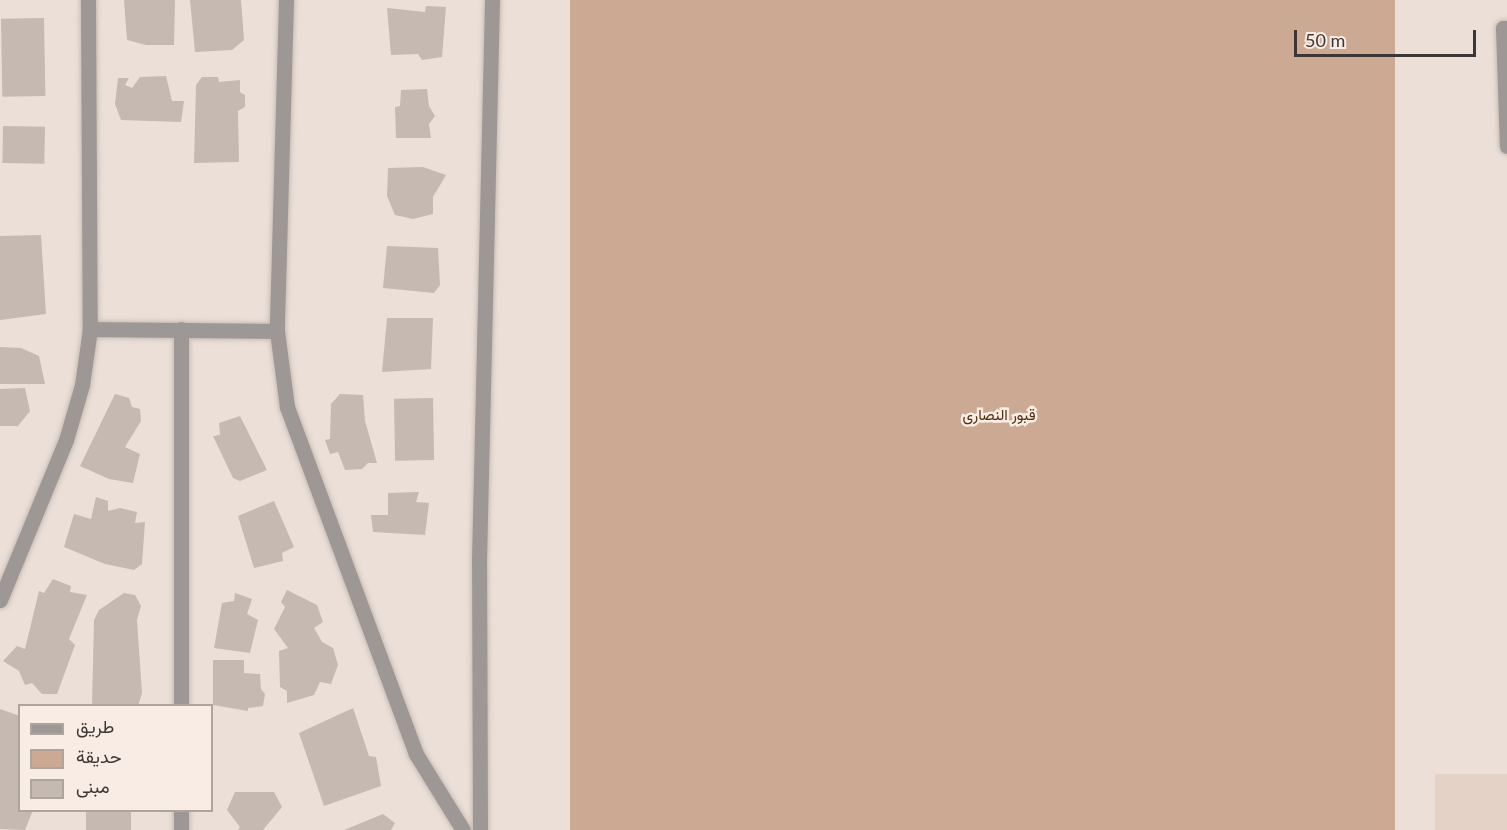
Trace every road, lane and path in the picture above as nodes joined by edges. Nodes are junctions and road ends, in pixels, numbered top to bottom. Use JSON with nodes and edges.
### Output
{"nodes":[{"id":1,"x":88,"y":0,"type":"edge"},
{"id":2,"x":286,"y":0,"type":"edge"},
{"id":3,"x":492,"y":0,"type":"edge"},
{"id":4,"x":1507,"y":28,"type":"edge"},
{"id":5,"x":1507,"y":146,"type":"edge"},
{"id":6,"x":181,"y":328,"type":"junction"},
{"id":7,"x":90,"y":329,"type":"junction"},
{"id":8,"x":277,"y":331,"type":"junction"},
{"id":9,"x":0,"y":600,"type":"edge"},
{"id":10,"x":181,"y":704,"type":"edge"},
{"id":11,"x":181,"y":812,"type":"edge"},
{"id":12,"x":181,"y":830,"type":"edge"},
{"id":13,"x":463,"y":830,"type":"edge"},
{"id":14,"x":480,"y":830,"type":"edge"}],
"edges":[{"from":1,"to":7,"type":"street"},
{"from":2,"to":8,"type":"street"},
{"from":3,"to":14,"type":"street"},
{"from":4,"to":5,"type":"street"},
{"from":6,"to":7,"type":"street"},
{"from":6,"to":8,"type":"street"},
{"from":6,"to":10,"type":"street"},
{"from":7,"to":9,"type":"street"},
{"from":8,"to":13,"type":"street"},
{"from":11,"to":12,"type":"street"}]}
